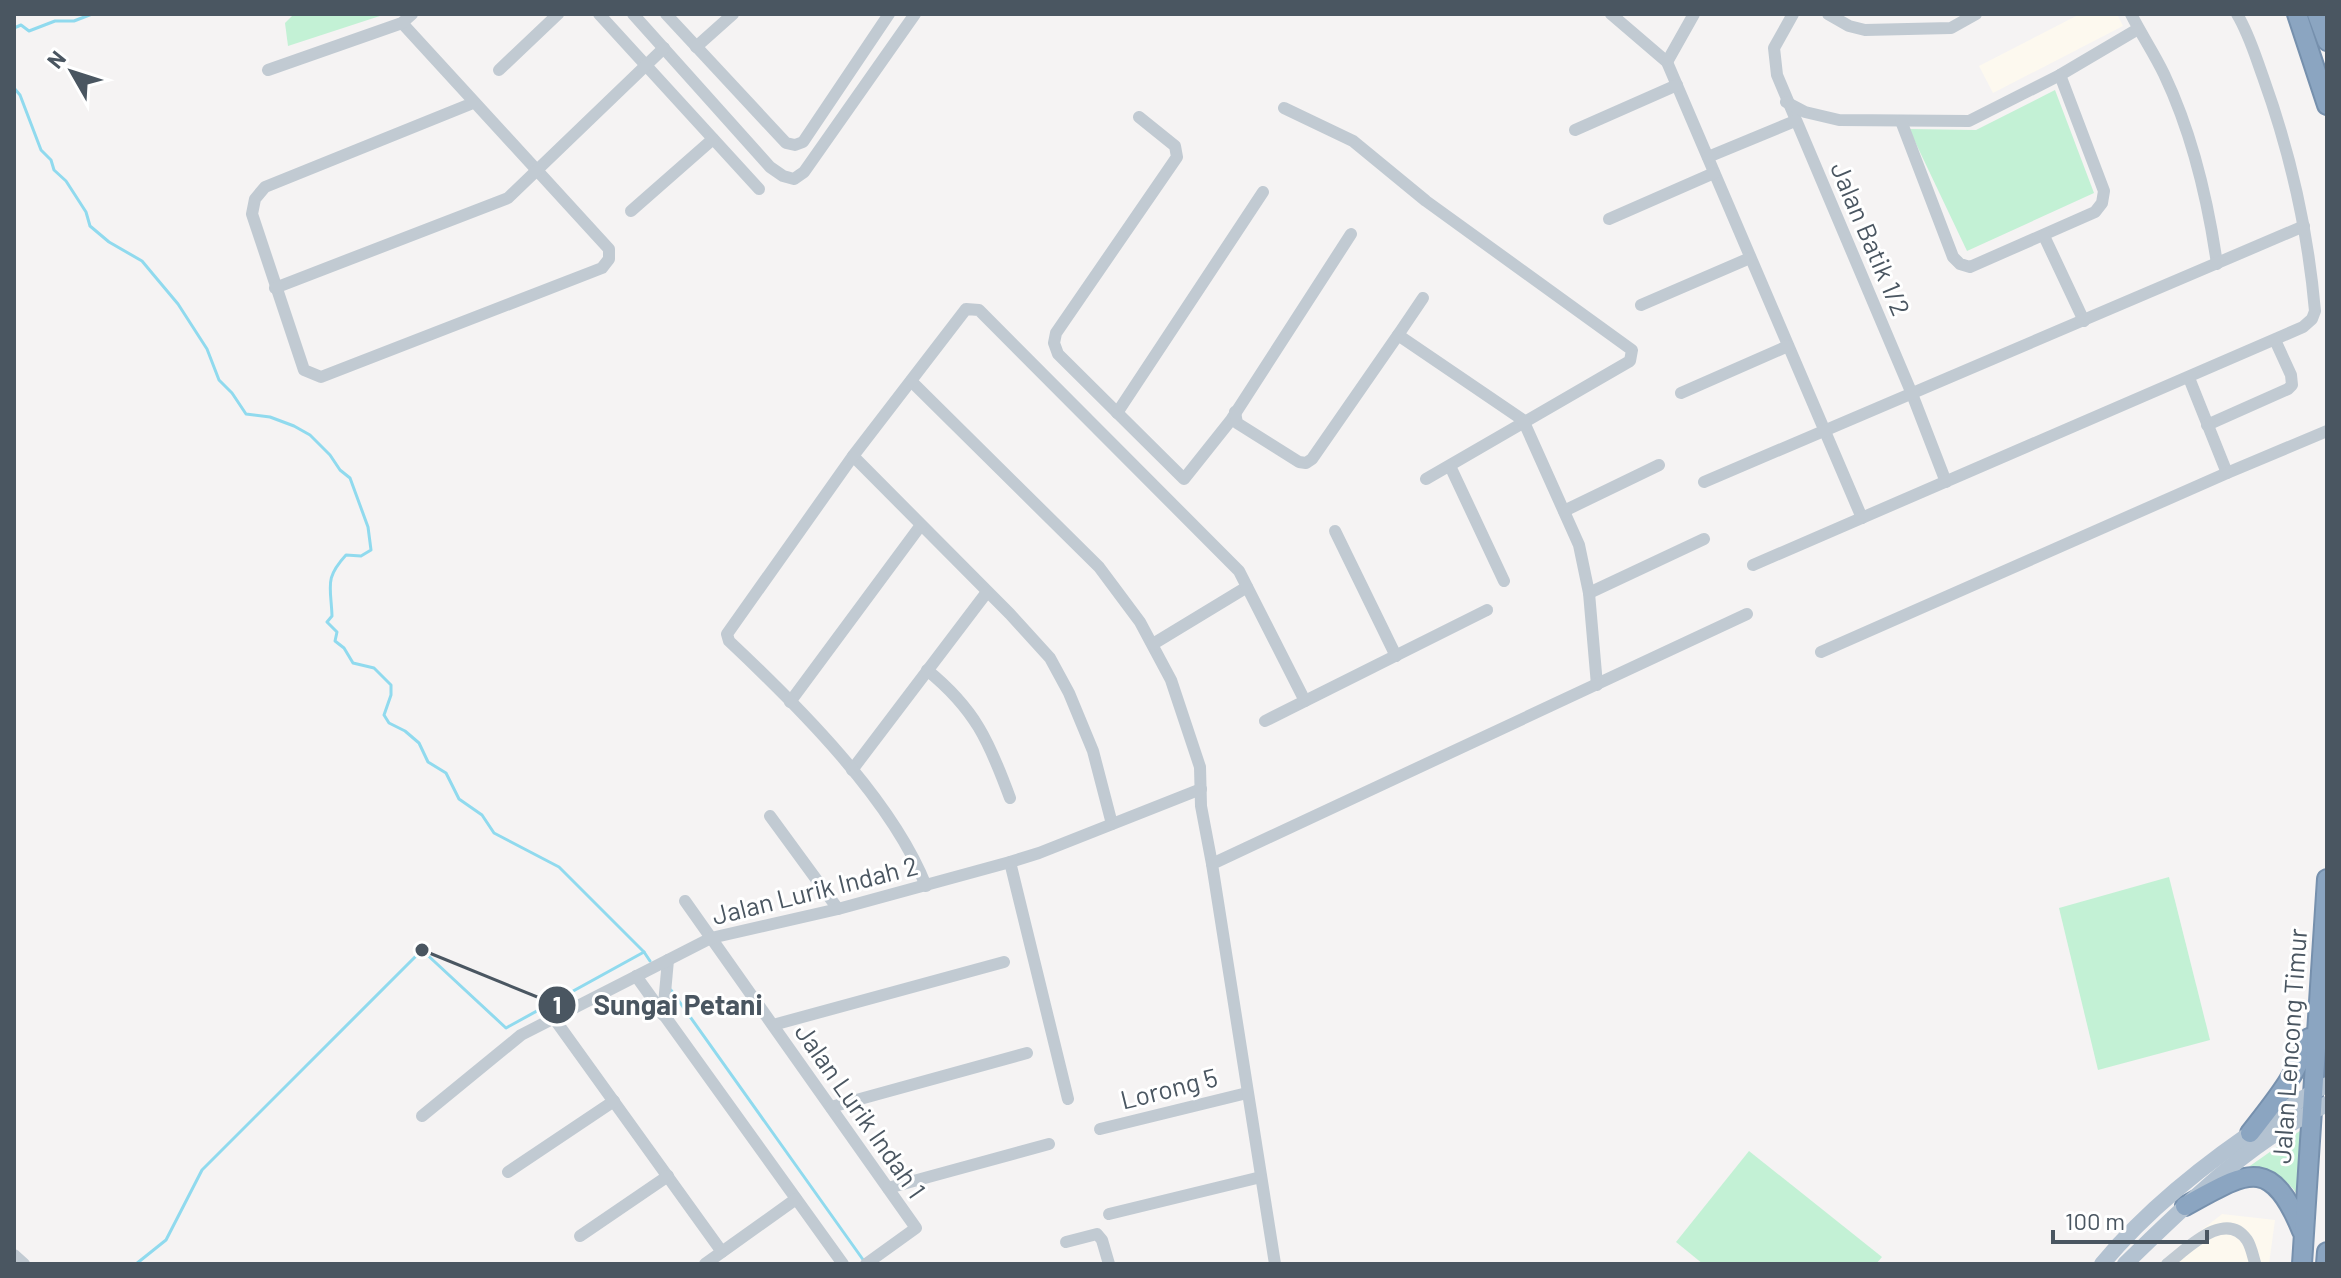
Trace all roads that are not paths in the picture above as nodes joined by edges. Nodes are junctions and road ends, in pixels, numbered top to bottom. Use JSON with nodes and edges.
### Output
{"nodes":[{"id":1,"x":558,"y":14,"type":"edge"},
{"id":2,"x":599,"y":14,"type":"edge"},
{"id":3,"x":633,"y":14,"type":"edge"},
{"id":4,"x":666,"y":14,"type":"edge"},
{"id":5,"x":733,"y":14,"type":"edge"},
{"id":6,"x":889,"y":14,"type":"edge"},
{"id":7,"x":915,"y":14,"type":"edge"},
{"id":8,"x":1611,"y":14,"type":"edge"},
{"id":9,"x":1694,"y":14,"type":"edge"},
{"id":10,"x":1793,"y":14,"type":"edge"},
{"id":11,"x":1828,"y":14,"type":"edge"},
{"id":12,"x":1976,"y":14,"type":"edge"},
{"id":13,"x":2131,"y":14,"type":"edge"},
{"id":14,"x":2237,"y":14,"type":"edge"},
{"id":15,"x":2297,"y":14,"type":"edge"},
{"id":16,"x":2317,"y":14,"type":"edge"},
{"id":17,"x":407,"y":19,"type":"edge"},
{"id":18,"x":2138,"y":29,"type":"junction"},
{"id":19,"x":2327,"y":41,"type":"edge"},
{"id":20,"x":696,"y":47,"type":"junction"},
{"id":21,"x":664,"y":48,"type":"junction"},
{"id":22,"x":1667,"y":62,"type":"junction"},
{"id":23,"x":646,"y":66,"type":"junction"},
{"id":24,"x":268,"y":70,"type":"dead end"},
{"id":25,"x":499,"y":70,"type":"dead end"},
{"id":26,"x":2060,"y":75,"type":"junction"},
{"id":27,"x":1677,"y":85,"type":"junction"},
{"id":28,"x":1786,"y":102,"type":"junction"},
{"id":29,"x":473,"y":103,"type":"junction"},
{"id":30,"x":2327,"y":105,"type":"edge"},
{"id":31,"x":1284,"y":108,"type":"dead end"},
{"id":32,"x":1139,"y":117,"type":"dead end"},
{"id":33,"x":1795,"y":121,"type":"junction"},
{"id":34,"x":1901,"y":121,"type":"junction"},
{"id":35,"x":1575,"y":130,"type":"dead end"},
{"id":36,"x":713,"y":139,"type":"junction"},
{"id":37,"x":1708,"y":157,"type":"junction"},
{"id":38,"x":537,"y":172,"type":"junction"},
{"id":39,"x":1714,"y":173,"type":"junction"},
{"id":40,"x":759,"y":189,"type":"dead end"},
{"id":41,"x":1263,"y":192,"type":"dead end"},
{"id":42,"x":631,"y":211,"type":"dead end"},
{"id":43,"x":1609,"y":219,"type":"dead end"},
{"id":44,"x":2304,"y":226,"type":"junction"},
{"id":45,"x":1351,"y":234,"type":"dead end"},
{"id":46,"x":2044,"y":236,"type":"junction"},
{"id":47,"x":1750,"y":258,"type":"junction"},
{"id":48,"x":2217,"y":264,"type":"junction"},
{"id":49,"x":275,"y":288,"type":"junction"},
{"id":50,"x":1423,"y":298,"type":"dead end"},
{"id":51,"x":1641,"y":305,"type":"dead end"},
{"id":52,"x":2084,"y":321,"type":"junction"},
{"id":53,"x":1398,"y":335,"type":"junction"},
{"id":54,"x":2275,"y":340,"type":"junction"},
{"id":55,"x":1788,"y":346,"type":"junction"},
{"id":56,"x":2189,"y":378,"type":"junction"},
{"id":57,"x":911,"y":381,"type":"junction"},
{"id":58,"x":1681,"y":393,"type":"dead end"},
{"id":59,"x":1912,"y":394,"type":"junction"},
{"id":60,"x":1235,"y":412,"type":"junction"},
{"id":61,"x":1117,"y":413,"type":"junction"},
{"id":62,"x":1523,"y":420,"type":"junction"},
{"id":63,"x":2207,"y":425,"type":"junction"},
{"id":64,"x":1825,"y":431,"type":"junction"},
{"id":65,"x":2327,"y":431,"type":"edge"},
{"id":66,"x":853,"y":456,"type":"junction"},
{"id":67,"x":1659,"y":465,"type":"dead end"},
{"id":68,"x":1450,"y":466,"type":"junction"},
{"id":69,"x":2227,"y":473,"type":"junction"},
{"id":70,"x":1426,"y":479,"type":"dead end"},
{"id":71,"x":1704,"y":482,"type":"dead end"},
{"id":72,"x":1946,"y":482,"type":"junction"},
{"id":73,"x":1564,"y":511,"type":"junction"},
{"id":74,"x":1862,"y":518,"type":"junction"},
{"id":75,"x":921,"y":525,"type":"junction"},
{"id":76,"x":1335,"y":531,"type":"dead end"},
{"id":77,"x":1704,"y":539,"type":"dead end"},
{"id":78,"x":1753,"y":565,"type":"dead end"},
{"id":79,"x":1504,"y":581,"type":"dead end"},
{"id":80,"x":1247,"y":587,"type":"junction"},
{"id":81,"x":987,"y":592,"type":"junction"},
{"id":82,"x":1589,"y":593,"type":"junction"},
{"id":83,"x":1487,"y":610,"type":"dead end"},
{"id":84,"x":1747,"y":614,"type":"dead end"},
{"id":85,"x":1153,"y":644,"type":"junction"},
{"id":86,"x":1821,"y":652,"type":"dead end"},
{"id":87,"x":1396,"y":656,"type":"junction"},
{"id":88,"x":927,"y":670,"type":"junction"},
{"id":89,"x":1597,"y":685,"type":"junction"},
{"id":90,"x":1305,"y":701,"type":"junction"},
{"id":91,"x":790,"y":702,"type":"junction"},
{"id":92,"x":1265,"y":721,"type":"dead end"},
{"id":93,"x":852,"y":770,"type":"junction"},
{"id":94,"x":1201,"y":789,"type":"junction"},
{"id":95,"x":1010,"y":798,"type":"dead end"},
{"id":96,"x":770,"y":816,"type":"dead end"},
{"id":97,"x":1112,"y":824,"type":"junction"},
{"id":98,"x":1010,"y":862,"type":"junction"},
{"id":99,"x":1212,"y":864,"type":"junction"},
{"id":100,"x":2327,"y":879,"type":"edge"},
{"id":101,"x":926,"y":886,"type":"junction"},
{"id":102,"x":685,"y":901,"type":"dead end"},
{"id":103,"x":838,"y":909,"type":"junction"},
{"id":104,"x":711,"y":938,"type":"junction"},
{"id":105,"x":668,"y":960,"type":"junction"},
{"id":106,"x":1004,"y":962,"type":"dead end"},
{"id":107,"x":636,"y":976,"type":"junction"},
{"id":108,"x":2317,"y":1011,"type":"junction"},
{"id":109,"x":663,"y":1015,"type":"junction"},
{"id":110,"x":553,"y":1017,"type":"junction"},
{"id":111,"x":773,"y":1025,"type":"junction"},
{"id":112,"x":1027,"y":1053,"type":"dead end"},
{"id":113,"x":1247,"y":1093,"type":"junction"},
{"id":114,"x":2321,"y":1097,"type":"edge"},
{"id":115,"x":1068,"y":1099,"type":"dead end"},
{"id":116,"x":614,"y":1101,"type":"junction"},
{"id":117,"x":831,"y":1107,"type":"junction"},
{"id":118,"x":422,"y":1116,"type":"dead end"},
{"id":119,"x":1100,"y":1129,"type":"dead end"},
{"id":120,"x":2250,"y":1133,"type":"junction"},
{"id":121,"x":1049,"y":1144,"type":"dead end"},
{"id":122,"x":508,"y":1172,"type":"dead end"},
{"id":123,"x":668,"y":1176,"type":"junction"},
{"id":124,"x":1261,"y":1177,"type":"junction"},
{"id":125,"x":888,"y":1188,"type":"junction"},
{"id":126,"x":796,"y":1199,"type":"junction"},
{"id":127,"x":2185,"y":1206,"type":"junction"},
{"id":128,"x":1109,"y":1214,"type":"dead end"},
{"id":129,"x":2303,"y":1234,"type":"junction"},
{"id":130,"x":580,"y":1236,"type":"dead end"},
{"id":131,"x":1066,"y":1242,"type":"dead end"},
{"id":132,"x":722,"y":1252,"type":"junction"},
{"id":133,"x":2327,"y":1252,"type":"edge"},
{"id":134,"x":14,"y":1255,"type":"edge"},
{"id":135,"x":868,"y":1262,"type":"edge"},
{"id":136,"x":1270,"y":1263,"type":"edge"},
{"id":137,"x":2255,"y":1263,"type":"edge"},
{"id":138,"x":24,"y":1264,"type":"edge"},
{"id":139,"x":705,"y":1264,"type":"edge"},
{"id":140,"x":843,"y":1264,"type":"edge"},
{"id":141,"x":1109,"y":1264,"type":"edge"},
{"id":142,"x":2102,"y":1264,"type":"edge"},
{"id":143,"x":2125,"y":1264,"type":"edge"},
{"id":144,"x":2167,"y":1264,"type":"edge"},
{"id":145,"x":2302,"y":1264,"type":"edge"},
{"id":146,"x":2326,"y":1264,"type":"edge"}],
"edges":[{"from":1,"to":25,"type":"street"},
{"from":2,"to":23,"type":"street"},
{"from":3,"to":21,"type":"street"},
{"from":4,"to":20,"type":"street"},
{"from":5,"to":20,"type":"street"},
{"from":6,"to":20,"type":"street"},
{"from":7,"to":21,"type":"street"},
{"from":8,"to":22,"type":"street"},
{"from":9,"to":22,"type":"street"},
{"from":10,"to":28,"type":"street","name":"Jalan Batik 1/2"},
{"from":11,"to":12,"type":"street"},
{"from":13,"to":18,"type":"street"},
{"from":14,"to":44,"type":"street"},
{"from":15,"to":30,"type":"highway"},
{"from":16,"to":19,"type":"highway"},
{"from":17,"to":24,"type":"street"},
{"from":17,"to":29,"type":"street"},
{"from":18,"to":26,"type":"street"},
{"from":18,"to":48,"type":"street"},
{"from":21,"to":23,"type":"street"},
{"from":22,"to":27,"type":"street"},
{"from":23,"to":36,"type":"street"},
{"from":23,"to":38,"type":"street"},
{"from":26,"to":34,"type":"street"},
{"from":26,"to":46,"type":"street"},
{"from":27,"to":35,"type":"street"},
{"from":27,"to":37,"type":"street"},
{"from":28,"to":33,"type":"street","name":"Jalan Batik 1/2"},
{"from":28,"to":34,"type":"street"},
{"from":29,"to":38,"type":"street"},
{"from":29,"to":49,"type":"street"},
{"from":31,"to":62,"type":"street"},
{"from":32,"to":61,"type":"street"},
{"from":33,"to":37,"type":"street"},
{"from":33,"to":59,"type":"street","name":"Jalan Batik 1/2"},
{"from":34,"to":46,"type":"street"},
{"from":36,"to":40,"type":"street"},
{"from":36,"to":42,"type":"street"},
{"from":37,"to":39,"type":"street"},
{"from":38,"to":49,"type":"street"},
{"from":38,"to":49,"type":"street"},
{"from":39,"to":43,"type":"street"},
{"from":39,"to":47,"type":"street"},
{"from":41,"to":61,"type":"street"},
{"from":44,"to":48,"type":"street"},
{"from":44,"to":54,"type":"street"},
{"from":45,"to":60,"type":"street"},
{"from":46,"to":52,"type":"street"},
{"from":47,"to":51,"type":"street"},
{"from":47,"to":55,"type":"street"},
{"from":48,"to":52,"type":"street"},
{"from":50,"to":53,"type":"street"},
{"from":52,"to":59,"type":"street"},
{"from":53,"to":60,"type":"street"},
{"from":53,"to":62,"type":"street"},
{"from":54,"to":56,"type":"street"},
{"from":54,"to":63,"type":"street"},
{"from":55,"to":58,"type":"street"},
{"from":55,"to":64,"type":"street"},
{"from":56,"to":63,"type":"street"},
{"from":56,"to":72,"type":"street"},
{"from":57,"to":66,"type":"street"},
{"from":57,"to":80,"type":"street"},
{"from":57,"to":85,"type":"street"},
{"from":59,"to":64,"type":"street"},
{"from":59,"to":72,"type":"street","name":"Jalan Batik 1/2"},
{"from":60,"to":61,"type":"street"},
{"from":62,"to":68,"type":"street"},
{"from":62,"to":73,"type":"street"},
{"from":63,"to":69,"type":"street"},
{"from":64,"to":71,"type":"street"},
{"from":64,"to":74,"type":"street"},
{"from":65,"to":69,"type":"street"},
{"from":66,"to":75,"type":"street"},
{"from":66,"to":91,"type":"street"},
{"from":67,"to":73,"type":"street"},
{"from":68,"to":70,"type":"street"},
{"from":68,"to":79,"type":"street"},
{"from":69,"to":86,"type":"street"},
{"from":72,"to":74,"type":"street"},
{"from":73,"to":82,"type":"street"},
{"from":74,"to":78,"type":"street"},
{"from":75,"to":81,"type":"street"},
{"from":75,"to":91,"type":"street"},
{"from":76,"to":87,"type":"street"},
{"from":77,"to":82,"type":"street"},
{"from":80,"to":85,"type":"street"},
{"from":80,"to":90,"type":"street"},
{"from":81,"to":88,"type":"street"},
{"from":81,"to":97,"type":"street"},
{"from":82,"to":89,"type":"street"},
{"from":83,"to":87,"type":"street"},
{"from":84,"to":89,"type":"street"},
{"from":85,"to":94,"type":"street"},
{"from":87,"to":90,"type":"street"},
{"from":88,"to":93,"type":"street"},
{"from":88,"to":95,"type":"street"},
{"from":89,"to":99,"type":"street"},
{"from":90,"to":92,"type":"street"},
{"from":91,"to":93,"type":"street"},
{"from":93,"to":101,"type":"street"},
{"from":94,"to":97,"type":"street","name":"Jalan Lurik Indah 2"},
{"from":94,"to":99,"type":"street"},
{"from":96,"to":103,"type":"street"},
{"from":97,"to":98,"type":"street","name":"Jalan Lurik Indah 2"},
{"from":98,"to":101,"type":"street","name":"Jalan Lurik Indah 2"},
{"from":98,"to":115,"type":"street"},
{"from":99,"to":113,"type":"street"},
{"from":100,"to":108,"type":"highway","name":"Jalan Lencong Timur"},
{"from":101,"to":103,"type":"street","name":"Jalan Lurik Indah 2"},
{"from":102,"to":104,"type":"street","name":"Jalan Lurik Indah 1"},
{"from":103,"to":104,"type":"street","name":"Jalan Lurik Indah 2"},
{"from":104,"to":105,"type":"street","name":"Jalan Lurik Indah 2"},
{"from":104,"to":111,"type":"street","name":"Jalan Lurik Indah 1"},
{"from":105,"to":107,"type":"street","name":"Jalan Lurik Indah 2"},
{"from":105,"to":109,"type":"street"},
{"from":106,"to":111,"type":"street"},
{"from":107,"to":109,"type":"street"},
{"from":107,"to":110,"type":"street","name":"Jalan Lurik Indah 2"},
{"from":108,"to":114,"type":"highway","name":"Jalan Lencong Timur"},
{"from":108,"to":120,"type":"highway"},
{"from":109,"to":126,"type":"street"},
{"from":110,"to":116,"type":"street"},
{"from":110,"to":118,"type":"street","name":"Jalan Lurik Indah 2"},
{"from":111,"to":117,"type":"street","name":"Jalan Lurik Indah 1"},
{"from":112,"to":117,"type":"street"},
{"from":113,"to":119,"type":"street","name":"Lorong 5"},
{"from":113,"to":124,"type":"street"},
{"from":114,"to":120,"type":"main road"},
{"from":114,"to":127,"type":"main road"},
{"from":114,"to":129,"type":"highway","name":"Jalan Lencong Timur"},
{"from":116,"to":122,"type":"street"},
{"from":116,"to":123,"type":"street"},
{"from":117,"to":125,"type":"street","name":"Jalan Lurik Indah 1"},
{"from":120,"to":142,"type":"main road"},
{"from":121,"to":125,"type":"street"},
{"from":123,"to":130,"type":"street"},
{"from":123,"to":132,"type":"street"},
{"from":124,"to":128,"type":"street"},
{"from":124,"to":136,"type":"street"},
{"from":125,"to":135,"type":"street","name":"Jalan Lurik Indah 1"},
{"from":126,"to":132,"type":"street"},
{"from":126,"to":140,"type":"street"},
{"from":127,"to":129,"type":"highway"},
{"from":127,"to":143,"type":"main road"},
{"from":129,"to":145,"type":"highway","name":"Jalan Lencong Timur"},
{"from":131,"to":141,"type":"street"},
{"from":132,"to":139,"type":"street"},
{"from":133,"to":146,"type":"highway"},
{"from":134,"to":138,"type":"street"},
{"from":137,"to":144,"type":"street"}]}
